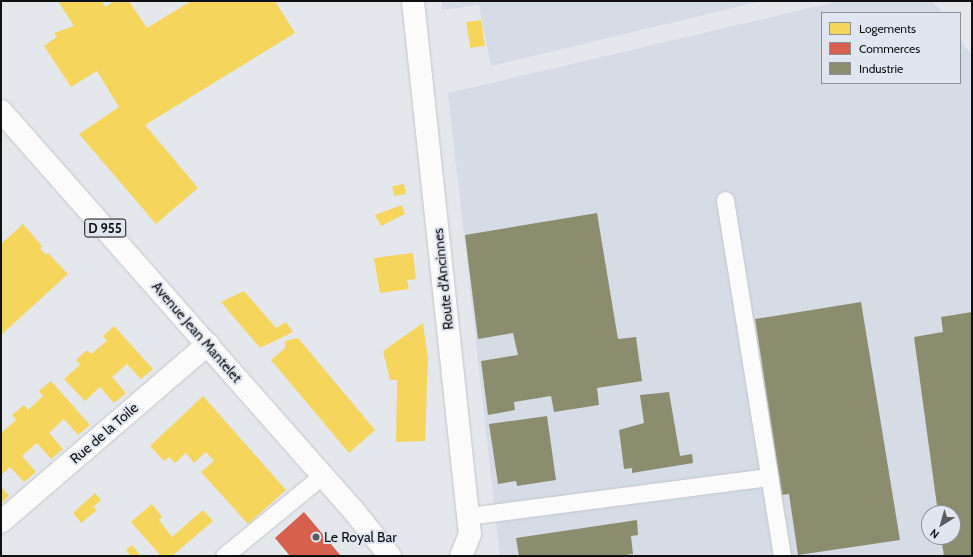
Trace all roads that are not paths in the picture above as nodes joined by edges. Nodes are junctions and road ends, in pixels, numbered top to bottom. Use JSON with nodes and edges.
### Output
{"nodes":[{"id":1,"x":413,"y":1,"type":"edge"},
{"id":2,"x":1,"y":111,"type":"edge"},
{"id":3,"x":725,"y":200,"type":"dead end"},
{"id":4,"x":208,"y":344,"type":"junction"},
{"id":5,"x":323,"y":475,"type":"junction"},
{"id":6,"x":769,"y":477,"type":"junction"},
{"id":7,"x":468,"y":516,"type":"junction"},
{"id":8,"x":1,"y":522,"type":"edge"},
{"id":9,"x":224,"y":556,"type":"edge"},
{"id":10,"x":390,"y":556,"type":"edge"},
{"id":11,"x":461,"y":556,"type":"edge"},
{"id":12,"x":782,"y":556,"type":"edge"}],
"edges":[{"from":1,"to":7,"type":"main road","name":"Route d'Ancinnes"},
{"from":2,"to":4,"type":"main road","name":"Avenue Jean Mantelet","number":"D 955"},
{"from":3,"to":6,"type":"lane"},
{"from":4,"to":5,"type":"main road","name":"Avenue Jean Mantelet","number":"D 955"},
{"from":4,"to":8,"type":"main road","name":"Rue de la Toile"},
{"from":5,"to":9,"type":"lane"},
{"from":5,"to":10,"type":"main road","name":"Avenue Jean Mantelet","number":"D 955"},
{"from":6,"to":7,"type":"lane"},
{"from":6,"to":12,"type":"lane"},
{"from":7,"to":11,"type":"main road","name":"Route d'Ancinnes"}]}
